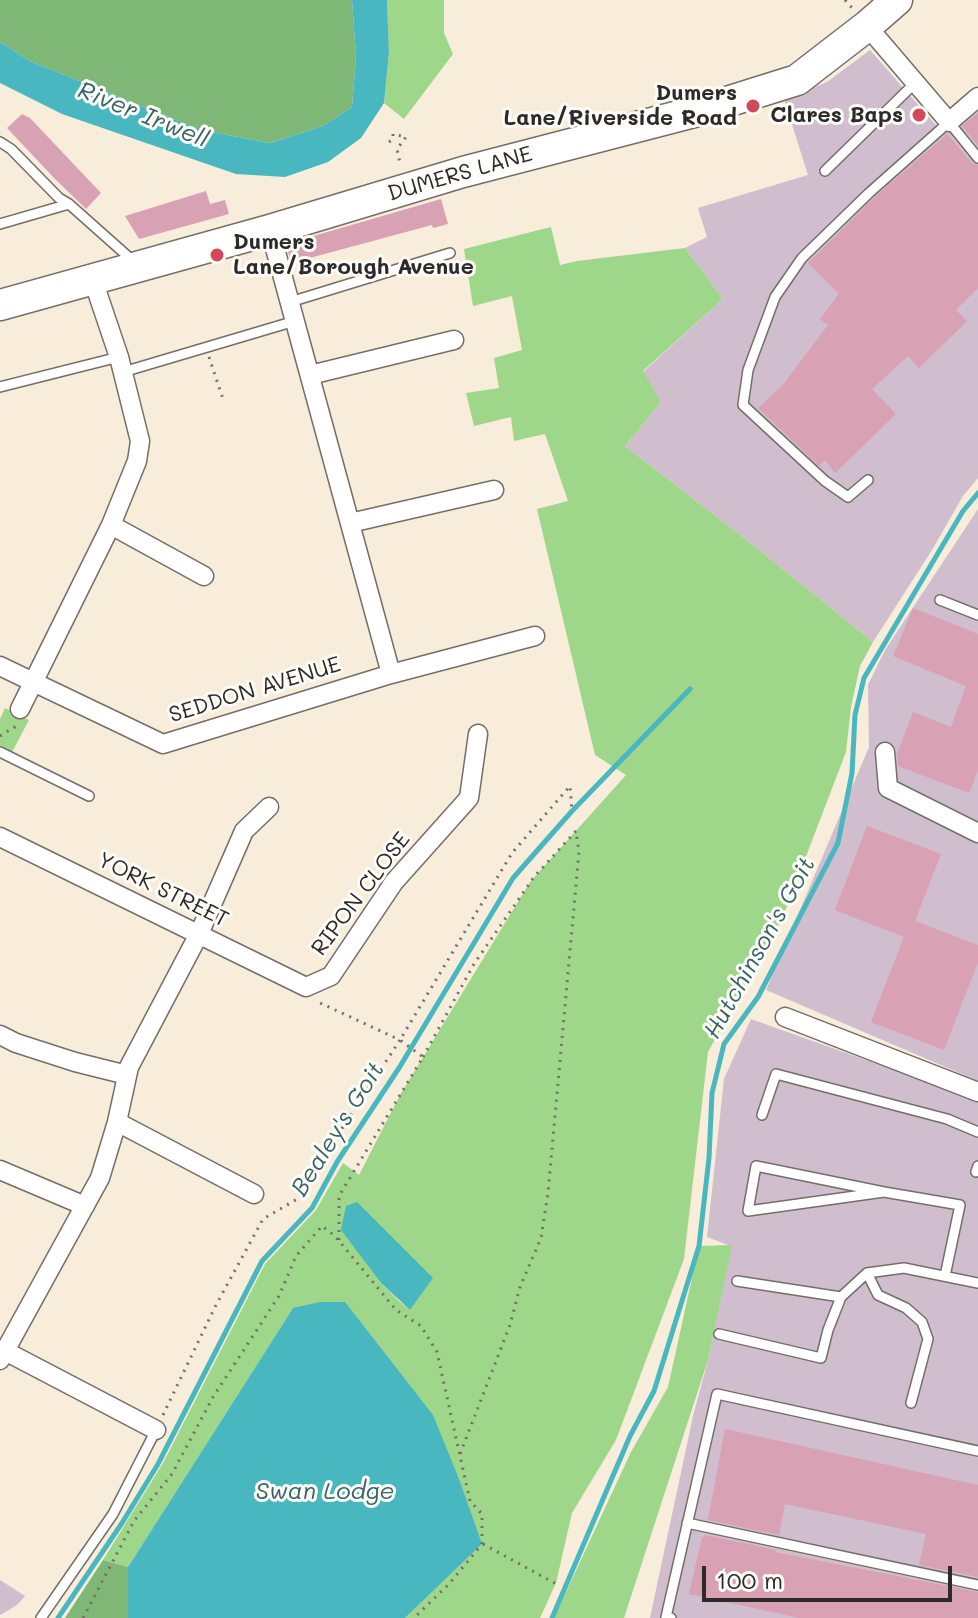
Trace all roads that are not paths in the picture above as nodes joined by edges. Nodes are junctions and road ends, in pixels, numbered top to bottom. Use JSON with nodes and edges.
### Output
{"nodes":[{"id":1,"x":897,"y":0,"type":"edge"},
{"id":2,"x":867,"y":26,"type":"junction"},
{"id":3,"x":916,"y":82,"type":"junction"},
{"id":4,"x":978,"y":97,"type":"edge"},
{"id":5,"x":949,"y":122,"type":"junction"},
{"id":6,"x":0,"y":142,"type":"edge"},
{"id":7,"x":978,"y":158,"type":"edge"},
{"id":8,"x":825,"y":171,"type":"dead end"},
{"id":9,"x":69,"y":204,"type":"junction"},
{"id":10,"x":0,"y":224,"type":"edge"},
{"id":11,"x":270,"y":230,"type":"junction"},
{"id":12,"x":450,"y":253,"type":"dead end"},
{"id":13,"x":138,"y":265,"type":"junction"},
{"id":14,"x":93,"y":280,"type":"junction"},
{"id":15,"x":290,"y":302,"type":"junction"},
{"id":16,"x":0,"y":305,"type":"edge"},
{"id":17,"x":295,"y":321,"type":"junction"},
{"id":18,"x":454,"y":340,"type":"dead end"},
{"id":19,"x":121,"y":364,"type":"junction"},
{"id":20,"x":310,"y":375,"type":"junction"},
{"id":21,"x":0,"y":387,"type":"edge"},
{"id":22,"x":868,"y":480,"type":"dead end"},
{"id":23,"x":494,"y":490,"type":"dead end"},
{"id":24,"x":350,"y":523,"type":"junction"},
{"id":25,"x":111,"y":525,"type":"junction"},
{"id":26,"x":204,"y":576,"type":"dead end"},
{"id":27,"x":940,"y":600,"type":"dead end"},
{"id":28,"x":978,"y":615,"type":"edge"},
{"id":29,"x":535,"y":636,"type":"dead end"},
{"id":30,"x":0,"y":666,"type":"edge"},
{"id":31,"x":391,"y":674,"type":"junction"},
{"id":32,"x":32,"y":682,"type":"junction"},
{"id":33,"x":20,"y":709,"type":"dead end"},
{"id":34,"x":478,"y":734,"type":"dead end"},
{"id":35,"x":0,"y":752,"type":"edge"},
{"id":36,"x":885,"y":752,"type":"dead end"},
{"id":37,"x":89,"y":796,"type":"dead end"},
{"id":38,"x":269,"y":807,"type":"dead end"},
{"id":39,"x":978,"y":833,"type":"edge"},
{"id":40,"x":0,"y":837,"type":"edge"},
{"id":41,"x":199,"y":934,"type":"junction"},
{"id":42,"x":306,"y":987,"type":"joint"},
{"id":43,"x":785,"y":1017,"type":"dead end"},
{"id":44,"x":0,"y":1035,"type":"edge"},
{"id":45,"x":127,"y":1075,"type":"junction"},
{"id":46,"x":978,"y":1092,"type":"edge"},
{"id":47,"x":762,"y":1115,"type":"dead end"},
{"id":48,"x":117,"y":1122,"type":"junction"},
{"id":49,"x":978,"y":1132,"type":"edge"},
{"id":50,"x":0,"y":1170,"type":"edge"},
{"id":51,"x":884,"y":1192,"type":"junction"},
{"id":52,"x":254,"y":1194,"type":"dead end"},
{"id":53,"x":85,"y":1206,"type":"junction"},
{"id":54,"x":867,"y":1273,"type":"junction"},
{"id":55,"x":945,"y":1276,"type":"junction"},
{"id":56,"x":737,"y":1281,"type":"dead end"},
{"id":57,"x":978,"y":1283,"type":"edge"},
{"id":58,"x":841,"y":1297,"type":"junction"},
{"id":59,"x":719,"y":1334,"type":"dead end"},
{"id":60,"x":2,"y":1355,"type":"edge"},
{"id":61,"x":911,"y":1403,"type":"dead end"},
{"id":62,"x":156,"y":1430,"type":"joint"},
{"id":63,"x":978,"y":1451,"type":"edge"},
{"id":64,"x":687,"y":1523,"type":"junction"},
{"id":65,"x":978,"y":1585,"type":"edge"},
{"id":66,"x":41,"y":1618,"type":"edge"},
{"id":67,"x":671,"y":1618,"type":"edge"}],
"edges":[{"from":1,"to":2,"type":"main road","name":"DUMERS LANE"},
{"from":2,"to":3,"type":"street"},
{"from":2,"to":11,"type":"main road","name":"DUMERS LANE"},
{"from":3,"to":5,"type":"street"},
{"from":3,"to":8,"type":"lane"},
{"from":4,"to":5,"type":"street"},
{"from":5,"to":7,"type":"lane"},
{"from":5,"to":22,"type":"lane"},
{"from":6,"to":9,"type":"lane"},
{"from":9,"to":10,"type":"lane"},
{"from":9,"to":13,"type":"lane"},
{"from":11,"to":13,"type":"main road","name":"DUMERS LANE"},
{"from":11,"to":15,"type":"street"},
{"from":12,"to":15,"type":"lane"},
{"from":13,"to":14,"type":"main road","name":"DUMERS LANE"},
{"from":14,"to":16,"type":"main road","name":"DUMERS LANE"},
{"from":14,"to":19,"type":"street"},
{"from":15,"to":17,"type":"street"},
{"from":17,"to":19,"type":"lane"},
{"from":17,"to":20,"type":"street"},
{"from":18,"to":20,"type":"street"},
{"from":19,"to":21,"type":"lane"},
{"from":19,"to":25,"type":"street"},
{"from":20,"to":24,"type":"street"},
{"from":23,"to":24,"type":"street"},
{"from":24,"to":31,"type":"street"},
{"from":25,"to":26,"type":"street"},
{"from":25,"to":32,"type":"street"},
{"from":27,"to":28,"type":"lane"},
{"from":29,"to":31,"type":"street","name":"SEDDON AVENUE"},
{"from":30,"to":32,"type":"street","name":"SEDDON AVENUE"},
{"from":31,"to":32,"type":"street","name":"SEDDON AVENUE"},
{"from":32,"to":33,"type":"street"},
{"from":34,"to":42,"type":"street","name":"RIPON CLOSE"},
{"from":35,"to":37,"type":"lane"},
{"from":36,"to":39,"type":"street"},
{"from":38,"to":41,"type":"street"},
{"from":40,"to":41,"type":"street","name":"YORK STREET"},
{"from":41,"to":42,"type":"street","name":"YORK STREET"},
{"from":41,"to":45,"type":"street"},
{"from":43,"to":46,"type":"street"},
{"from":44,"to":45,"type":"street"},
{"from":45,"to":48,"type":"street"},
{"from":47,"to":49,"type":"lane"},
{"from":48,"to":52,"type":"street"},
{"from":48,"to":53,"type":"street"},
{"from":50,"to":53,"type":"street"},
{"from":51,"to":51,"type":"lane"},
{"from":51,"to":55,"type":"lane"},
{"from":53,"to":60,"type":"street"},
{"from":54,"to":55,"type":"lane"},
{"from":54,"to":58,"type":"lane"},
{"from":54,"to":61,"type":"lane"},
{"from":55,"to":57,"type":"lane"},
{"from":56,"to":58,"type":"lane"},
{"from":58,"to":59,"type":"lane"},
{"from":60,"to":62,"type":"street"},
{"from":62,"to":66,"type":"lane"},
{"from":63,"to":64,"type":"lane"},
{"from":64,"to":65,"type":"lane"},
{"from":64,"to":67,"type":"lane"}]}
